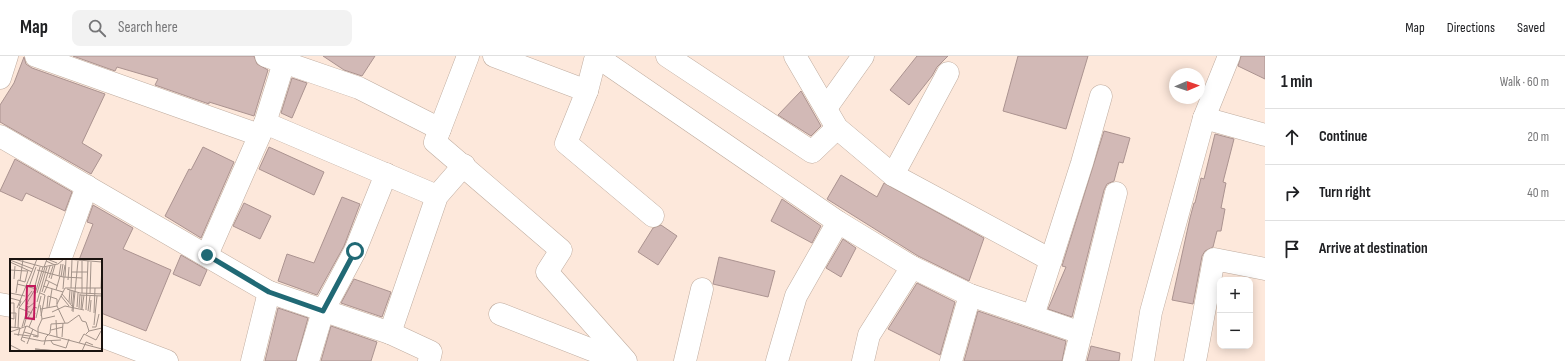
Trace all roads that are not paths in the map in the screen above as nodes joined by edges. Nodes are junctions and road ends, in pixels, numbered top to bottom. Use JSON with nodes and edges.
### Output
{"nodes":[{"id":1,"x":7,"y":56,"type":"edge"},
{"id":2,"x":36,"y":56,"type":"edge"},
{"id":3,"x":468,"y":56,"type":"edge"},
{"id":4,"x":494,"y":56,"type":"edge"},
{"id":5,"x":596,"y":56,"type":"edge"},
{"id":6,"x":667,"y":56,"type":"edge"},
{"id":7,"x":795,"y":56,"type":"edge"},
{"id":8,"x":863,"y":56,"type":"edge"},
{"id":9,"x":1229,"y":56,"type":"edge"},
{"id":10,"x":278,"y":58,"type":"edge"},
{"id":11,"x":948,"y":73,"type":"dead end"},
{"id":12,"x":0,"y":78,"type":"edge"},
{"id":13,"x":587,"y":91,"type":"junction"},
{"id":14,"x":1101,"y":96,"type":"dead end"},
{"id":15,"x":826,"y":108,"type":"junction"},
{"id":16,"x":1204,"y":118,"type":"junction"},
{"id":17,"x":837,"y":128,"type":"junction"},
{"id":18,"x":262,"y":129,"type":"junction"},
{"id":19,"x":440,"y":129,"type":"junction"},
{"id":20,"x":1265,"y":135,"type":"edge"},
{"id":21,"x":0,"y":136,"type":"edge"},
{"id":22,"x":464,"y":165,"type":"junction"},
{"id":23,"x":386,"y":174,"type":"junction"},
{"id":24,"x":893,"y":175,"type":"junction"},
{"id":25,"x":87,"y":186,"type":"junction"},
{"id":26,"x":1116,"y":193,"type":"dead end"},
{"id":27,"x":436,"y":196,"type":"junction"},
{"id":28,"x":653,"y":216,"type":"dead end"},
{"id":29,"x":838,"y":222,"type":"junction"},
{"id":30,"x":207,"y":255,"type":"junction"},
{"id":31,"x":60,"y":259,"type":"edge"},
{"id":32,"x":1051,"y":260,"type":"junction"},
{"id":33,"x":912,"y":267,"type":"junction"},
{"id":34,"x":1265,"y":269,"type":"edge"},
{"id":35,"x":702,"y":289,"type":"dead end"},
{"id":36,"x":269,"y":292,"type":"junction"},
{"id":37,"x":970,"y":295,"type":"junction"},
{"id":38,"x":0,"y":304,"type":"edge"},
{"id":39,"x":10,"y":306,"type":"edge"},
{"id":40,"x":323,"y":311,"type":"junction"},
{"id":41,"x":500,"y":314,"type":"dead end"},
{"id":42,"x":1033,"y":316,"type":"junction"},
{"id":43,"x":390,"y":333,"type":"junction"},
{"id":44,"x":1081,"y":333,"type":"junction"},
{"id":45,"x":102,"y":336,"type":"edge"},
{"id":46,"x":167,"y":361,"type":"edge"},
{"id":47,"x":252,"y":361,"type":"edge"},
{"id":48,"x":308,"y":361,"type":"edge"},
{"id":49,"x":429,"y":361,"type":"edge"},
{"id":50,"x":620,"y":361,"type":"edge"},
{"id":51,"x":626,"y":361,"type":"edge"},
{"id":52,"x":685,"y":361,"type":"edge"},
{"id":53,"x":777,"y":361,"type":"edge"},
{"id":54,"x":863,"y":361,"type":"edge"},
{"id":55,"x":951,"y":361,"type":"edge"},
{"id":56,"x":1074,"y":361,"type":"edge"},
{"id":57,"x":1143,"y":361,"type":"edge"},
{"id":58,"x":1195,"y":361,"type":"edge"}],
"edges":[{"from":1,"to":12,"type":"street"},
{"from":2,"to":18,"type":"street"},
{"from":3,"to":19,"type":"street"},
{"from":4,"to":13,"type":"street"},
{"from":5,"to":13,"type":"street"},
{"from":5,"to":29,"type":"street"},
{"from":6,"to":17,"type":"street"},
{"from":7,"to":15,"type":"street"},
{"from":8,"to":15,"type":"street"},
{"from":9,"to":16,"type":"street"},
{"from":10,"to":18,"type":"street"},
{"from":10,"to":19,"type":"street"},
{"from":11,"to":24,"type":"street"},
{"from":13,"to":28,"type":"street"},
{"from":14,"to":32,"type":"street"},
{"from":15,"to":17,"type":"street"},
{"from":16,"to":20,"type":"street"},
{"from":16,"to":57,"type":"street"},
{"from":17,"to":24,"type":"street"},
{"from":18,"to":23,"type":"street"},
{"from":18,"to":30,"type":"street"},
{"from":19,"to":22,"type":"street"},
{"from":21,"to":25,"type":"street"},
{"from":22,"to":27,"type":"street"},
{"from":22,"to":51,"type":"street"},
{"from":23,"to":27,"type":"street"},
{"from":23,"to":40,"type":"street"},
{"from":24,"to":32,"type":"street"},
{"from":25,"to":30,"type":"street"},
{"from":25,"to":31,"type":"street"},
{"from":26,"to":44,"type":"street"},
{"from":27,"to":43,"type":"street"},
{"from":29,"to":33,"type":"street"},
{"from":29,"to":53,"type":"street"},
{"from":30,"to":36,"type":"street"},
{"from":32,"to":42,"type":"street"},
{"from":33,"to":37,"type":"street"},
{"from":33,"to":54,"type":"street"},
{"from":34,"to":58,"type":"street"},
{"from":35,"to":52,"type":"street"},
{"from":36,"to":40,"type":"street"},
{"from":36,"to":47,"type":"street"},
{"from":37,"to":42,"type":"street"},
{"from":37,"to":55,"type":"street"},
{"from":38,"to":39,"type":"street"},
{"from":40,"to":43,"type":"street"},
{"from":40,"to":48,"type":"street"},
{"from":41,"to":50,"type":"street"},
{"from":42,"to":44,"type":"street"},
{"from":43,"to":49,"type":"street"},
{"from":44,"to":56,"type":"street"},
{"from":45,"to":46,"type":"street"}]}
